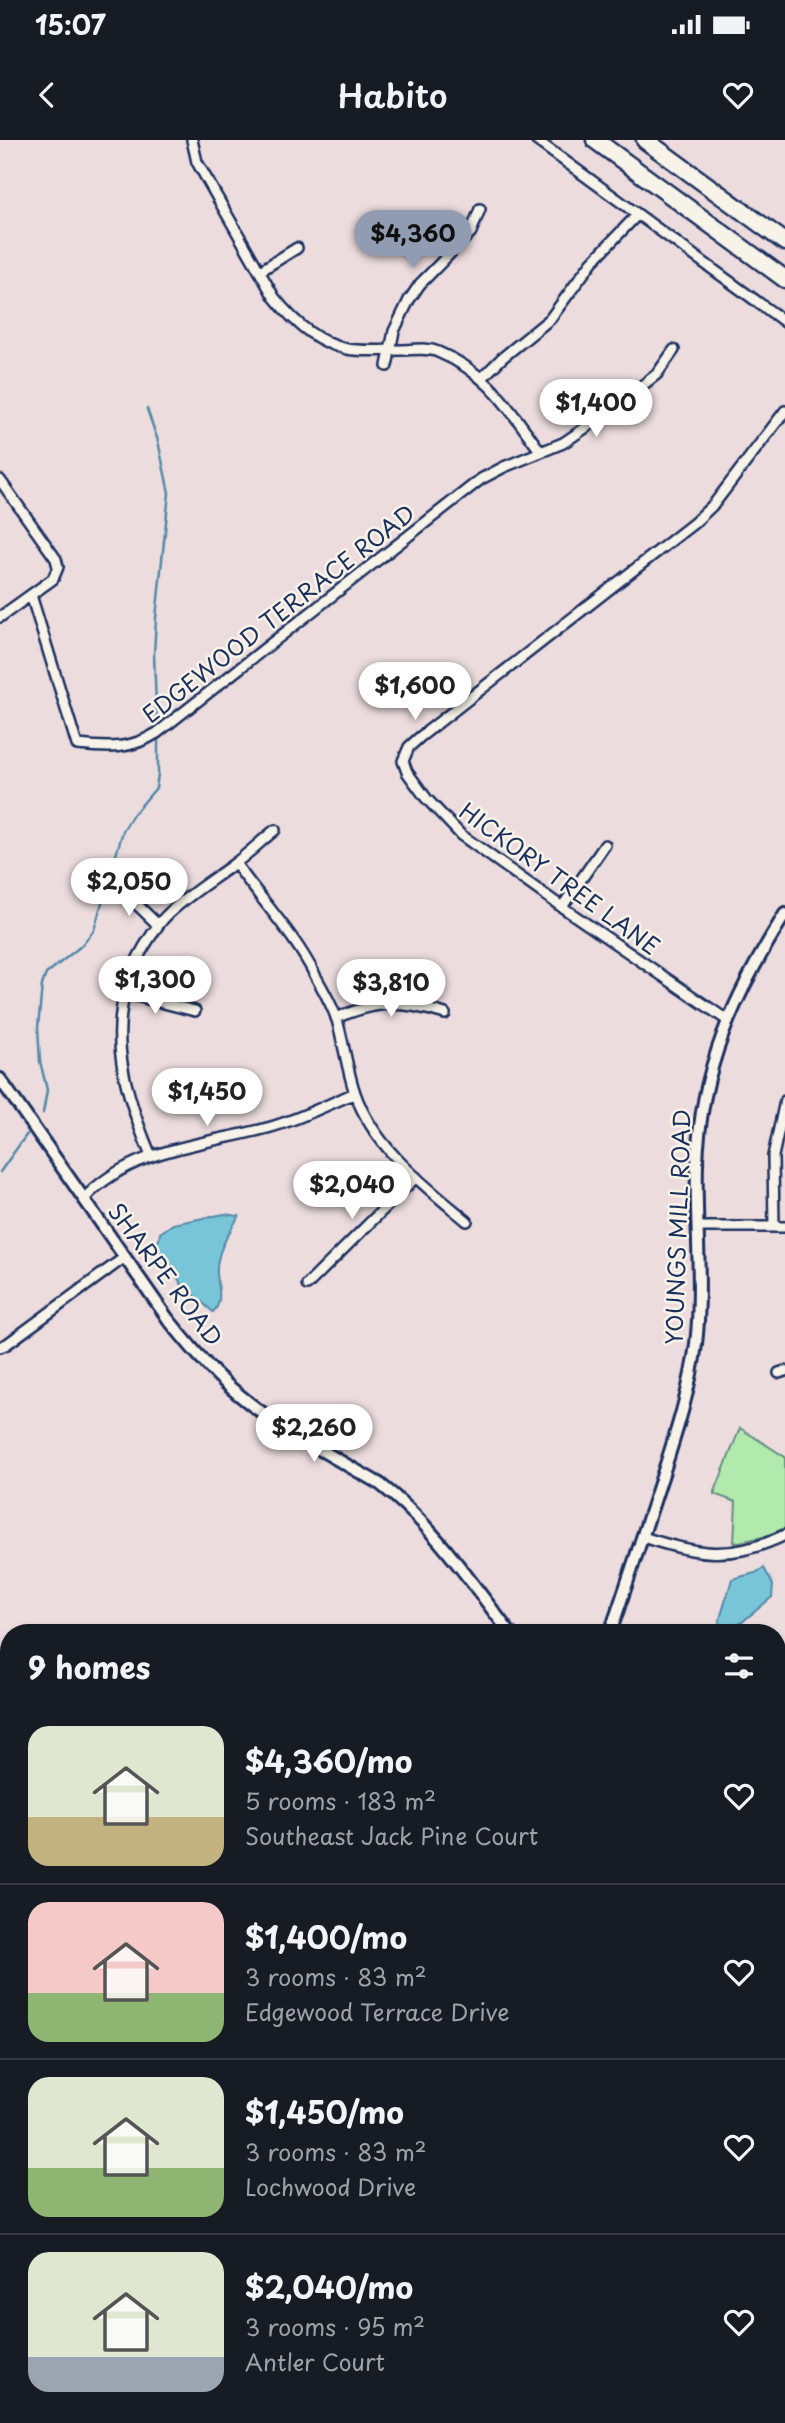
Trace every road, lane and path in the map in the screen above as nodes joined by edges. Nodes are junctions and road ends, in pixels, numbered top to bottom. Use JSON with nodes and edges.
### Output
{"nodes":[{"id":1,"x":192,"y":140,"type":"edge"},
{"id":2,"x":536,"y":140,"type":"edge"},
{"id":3,"x":595,"y":140,"type":"edge"},
{"id":4,"x":646,"y":140,"type":"edge"},
{"id":5,"x":480,"y":209,"type":"dead end"},
{"id":6,"x":637,"y":215,"type":"junction"},
{"id":7,"x":785,"y":242,"type":"edge"},
{"id":8,"x":297,"y":248,"type":"dead end"},
{"id":9,"x":260,"y":271,"type":"junction"},
{"id":10,"x":785,"y":279,"type":"edge"},
{"id":11,"x":785,"y":322,"type":"edge"},
{"id":12,"x":389,"y":350,"type":"junction"},
{"id":13,"x":674,"y":350,"type":"dead end"},
{"id":14,"x":387,"y":366,"type":"dead end"},
{"id":15,"x":483,"y":377,"type":"junction"},
{"id":16,"x":785,"y":411,"type":"edge"},
{"id":17,"x":541,"y":452,"type":"junction"},
{"id":18,"x":0,"y":480,"type":"edge"},
{"id":19,"x":31,"y":595,"type":"junction"},
{"id":20,"x":0,"y":617,"type":"edge"},
{"id":21,"x":275,"y":830,"type":"dead end"},
{"id":22,"x":605,"y":845,"type":"dead end"},
{"id":23,"x":235,"y":863,"type":"junction"},
{"id":24,"x":122,"y":890,"type":"dead end"},
{"id":25,"x":562,"y":907,"type":"junction"},
{"id":26,"x":785,"y":914,"type":"edge"},
{"id":27,"x":158,"y":925,"type":"junction"},
{"id":28,"x":124,"y":993,"type":"junction"},
{"id":29,"x":195,"y":1011,"type":"dead end"},
{"id":30,"x":445,"y":1014,"type":"dead end"},
{"id":31,"x":336,"y":1018,"type":"junction"},
{"id":32,"x":727,"y":1020,"type":"junction"},
{"id":33,"x":0,"y":1079,"type":"edge"},
{"id":34,"x":355,"y":1093,"type":"junction"},
{"id":35,"x":785,"y":1101,"type":"edge"},
{"id":36,"x":151,"y":1156,"type":"junction"},
{"id":37,"x":416,"y":1177,"type":"junction"},
{"id":38,"x":84,"y":1199,"type":"junction"},
{"id":39,"x":467,"y":1221,"type":"dead end"},
{"id":40,"x":698,"y":1227,"type":"junction"},
{"id":41,"x":774,"y":1227,"type":"junction"},
{"id":42,"x":785,"y":1227,"type":"edge"},
{"id":43,"x":125,"y":1257,"type":"junction"},
{"id":44,"x":307,"y":1285,"type":"dead end"},
{"id":45,"x":0,"y":1346,"type":"edge"},
{"id":46,"x":785,"y":1535,"type":"edge"},
{"id":47,"x":643,"y":1536,"type":"junction"},
{"id":48,"x":503,"y":1624,"type":"edge"},
{"id":49,"x":613,"y":1624,"type":"edge"}],
"edges":[{"from":1,"to":9,"type":"street"},
{"from":2,"to":6,"type":"street"},
{"from":3,"to":10,"type":"highway"},
{"from":4,"to":7,"type":"highway"},
{"from":5,"to":12,"type":"street"},
{"from":6,"to":11,"type":"street"},
{"from":6,"to":15,"type":"street"},
{"from":8,"to":9,"type":"street"},
{"from":9,"to":12,"type":"street"},
{"from":12,"to":14,"type":"street"},
{"from":12,"to":15,"type":"street"},
{"from":13,"to":17,"type":"street"},
{"from":15,"to":17,"type":"street"},
{"from":16,"to":25,"type":"street","name":"HICKORY TREE LANE"},
{"from":17,"to":19,"type":"street","name":"EDGEWOOD TERRACE ROAD"},
{"from":18,"to":19,"type":"street"},
{"from":19,"to":20,"type":"street"},
{"from":21,"to":23,"type":"street"},
{"from":22,"to":25,"type":"street"},
{"from":23,"to":27,"type":"street"},
{"from":23,"to":31,"type":"street"},
{"from":24,"to":27,"type":"street"},
{"from":25,"to":32,"type":"street","name":"HICKORY TREE LANE"},
{"from":26,"to":32,"type":"street","name":"YOUNGS MILL ROAD"},
{"from":27,"to":28,"type":"street"},
{"from":28,"to":29,"type":"street"},
{"from":28,"to":36,"type":"street"},
{"from":30,"to":31,"type":"street"},
{"from":31,"to":34,"type":"street"},
{"from":32,"to":40,"type":"street","name":"YOUNGS MILL ROAD"},
{"from":33,"to":38,"type":"street","name":"SHARPE ROAD"},
{"from":34,"to":36,"type":"street"},
{"from":34,"to":37,"type":"street"},
{"from":35,"to":41,"type":"street"},
{"from":36,"to":38,"type":"street"},
{"from":37,"to":39,"type":"street"},
{"from":37,"to":44,"type":"street"},
{"from":38,"to":43,"type":"street","name":"SHARPE ROAD"},
{"from":40,"to":41,"type":"street"},
{"from":40,"to":47,"type":"street","name":"YOUNGS MILL ROAD"},
{"from":41,"to":42,"type":"street"},
{"from":43,"to":45,"type":"street"},
{"from":43,"to":48,"type":"street","name":"SHARPE ROAD"},
{"from":46,"to":47,"type":"street"},
{"from":47,"to":49,"type":"street","name":"YOUNGS MILL ROAD"}]}
